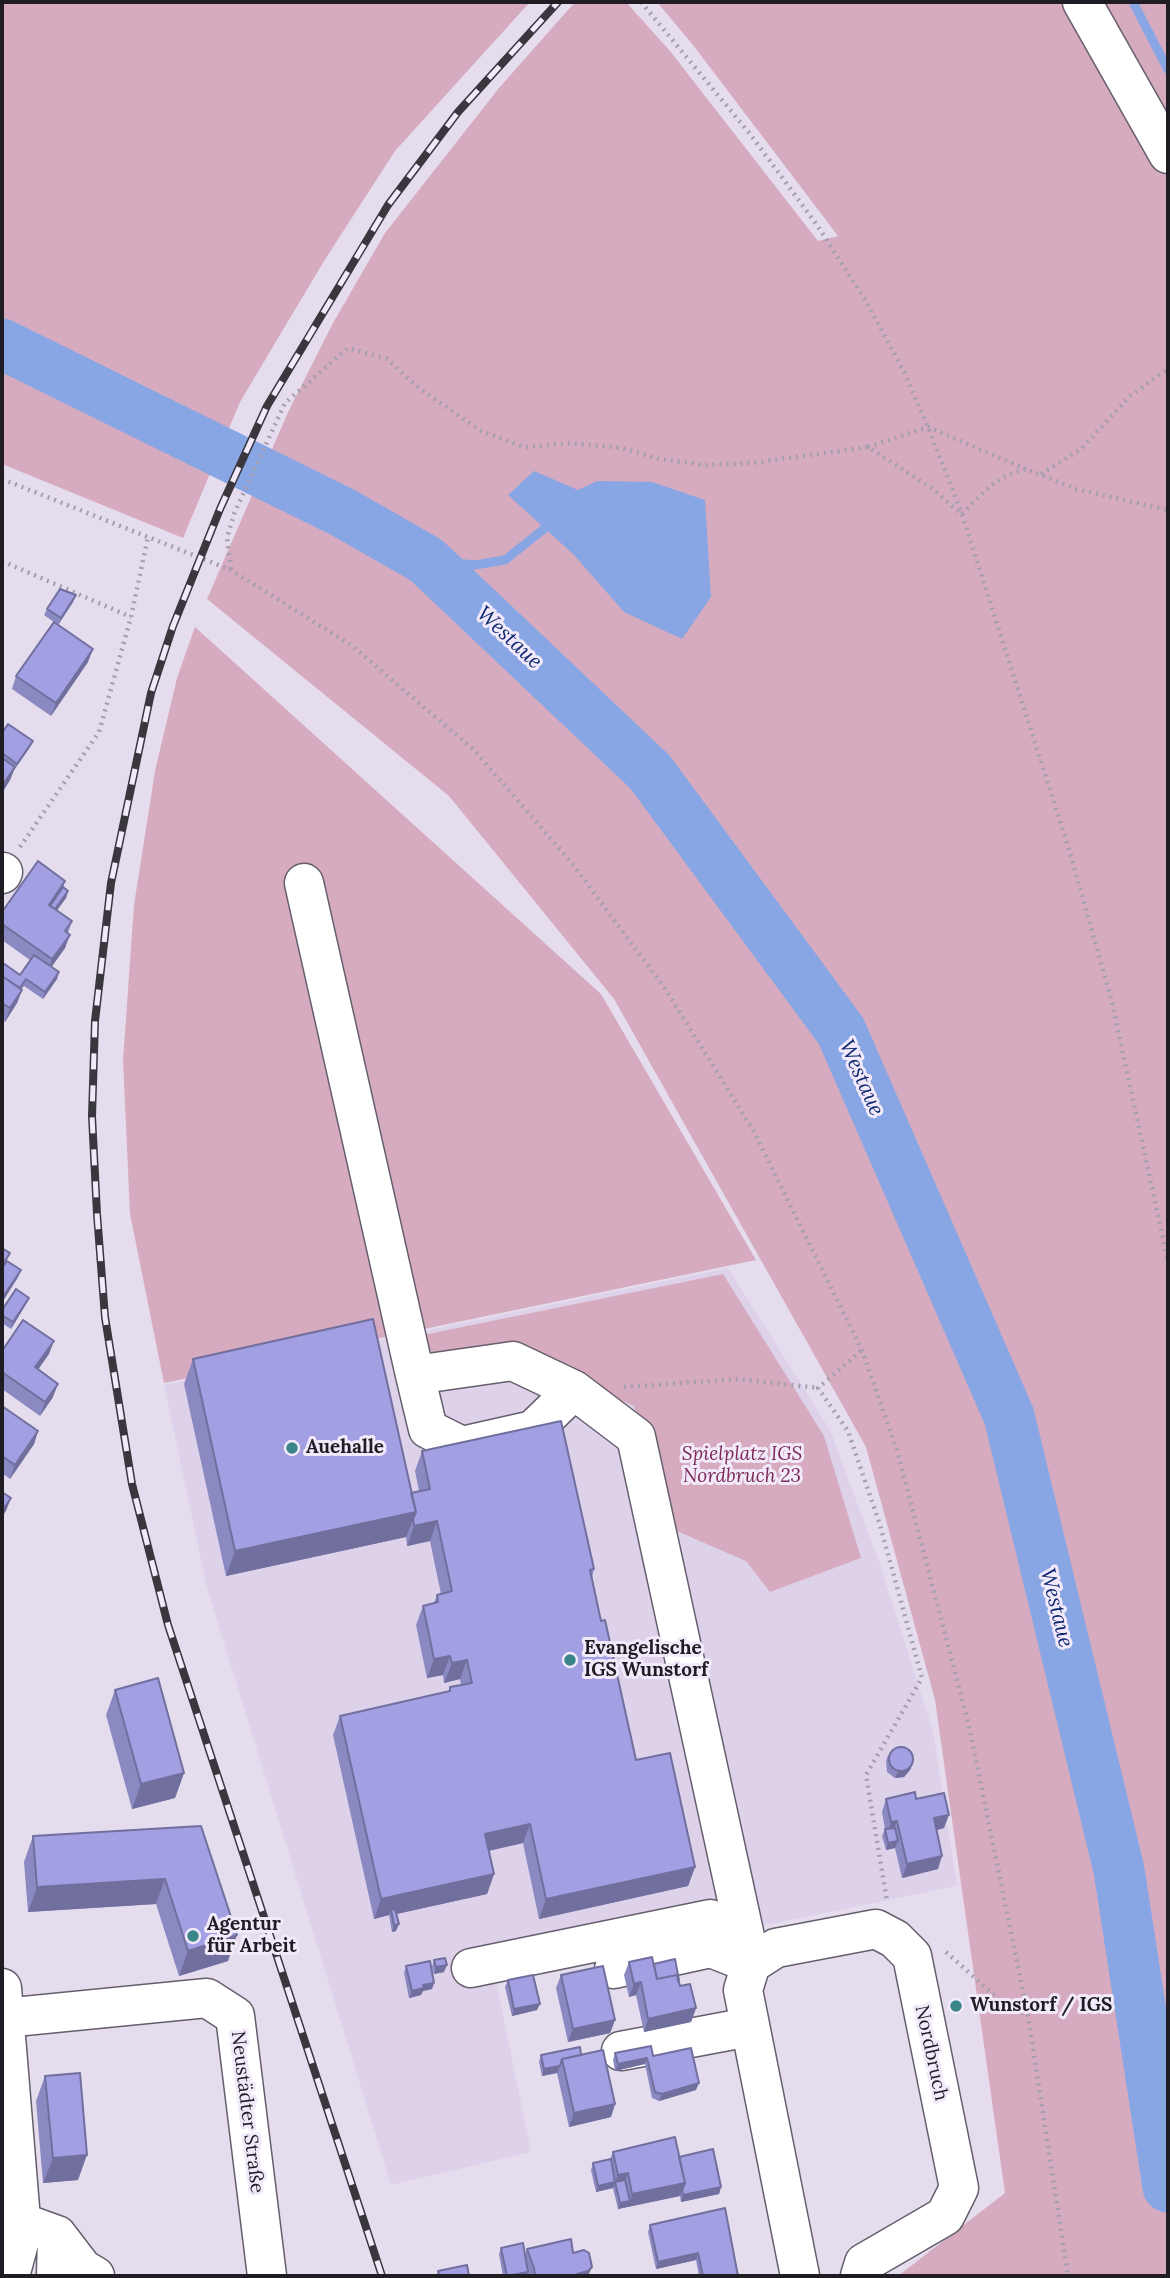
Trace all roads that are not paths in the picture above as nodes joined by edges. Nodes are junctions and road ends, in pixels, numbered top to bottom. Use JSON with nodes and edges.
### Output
{"nodes":[{"id":1,"x":1082,"y":2,"type":"edge"},
{"id":2,"x":1168,"y":154,"type":"edge"},
{"id":3,"x":304,"y":883,"type":"dead end"},
{"id":4,"x":415,"y":1375,"type":"junction"},
{"id":5,"x":574,"y":1390,"type":"junction"},
{"id":6,"x":751,"y":1964,"type":"junction"},
{"id":7,"x":471,"y":1968,"type":"dead end"},
{"id":8,"x":614,"y":1969,"type":"dead end"},
{"id":9,"x":748,"y":2027,"type":"junction"},
{"id":10,"x":4,"y":2028,"type":"edge"},
{"id":11,"x":621,"y":2051,"type":"edge"},
{"id":12,"x":21,"y":2221,"type":"junction"},
{"id":13,"x":57,"y":2235,"type":"junction"},
{"id":14,"x":10,"y":2276,"type":"edge"},
{"id":15,"x":56,"y":2276,"type":"edge"},
{"id":16,"x":95,"y":2276,"type":"edge"},
{"id":17,"x":267,"y":2276,"type":"edge"},
{"id":18,"x":800,"y":2276,"type":"edge"},
{"id":19,"x":860,"y":2276,"type":"edge"}],
"edges":[{"from":1,"to":2,"type":"street"},
{"from":3,"to":4,"type":"street"},
{"from":4,"to":5,"type":"street"},
{"from":4,"to":5,"type":"street"},
{"from":5,"to":6,"type":"street"},
{"from":6,"to":7,"type":"street"},
{"from":6,"to":8,"type":"street"},
{"from":6,"to":9,"type":"street"},
{"from":6,"to":19,"type":"street","name":"Nordbruch"},
{"from":9,"to":11,"type":"street"},
{"from":9,"to":18,"type":"street"},
{"from":10,"to":12,"type":"street"},
{"from":10,"to":17,"type":"street","name":"Neustädter Straße"},
{"from":12,"to":13,"type":"street"},
{"from":12,"to":14,"type":"street"},
{"from":13,"to":15,"type":"street"},
{"from":13,"to":16,"type":"street"}]}
